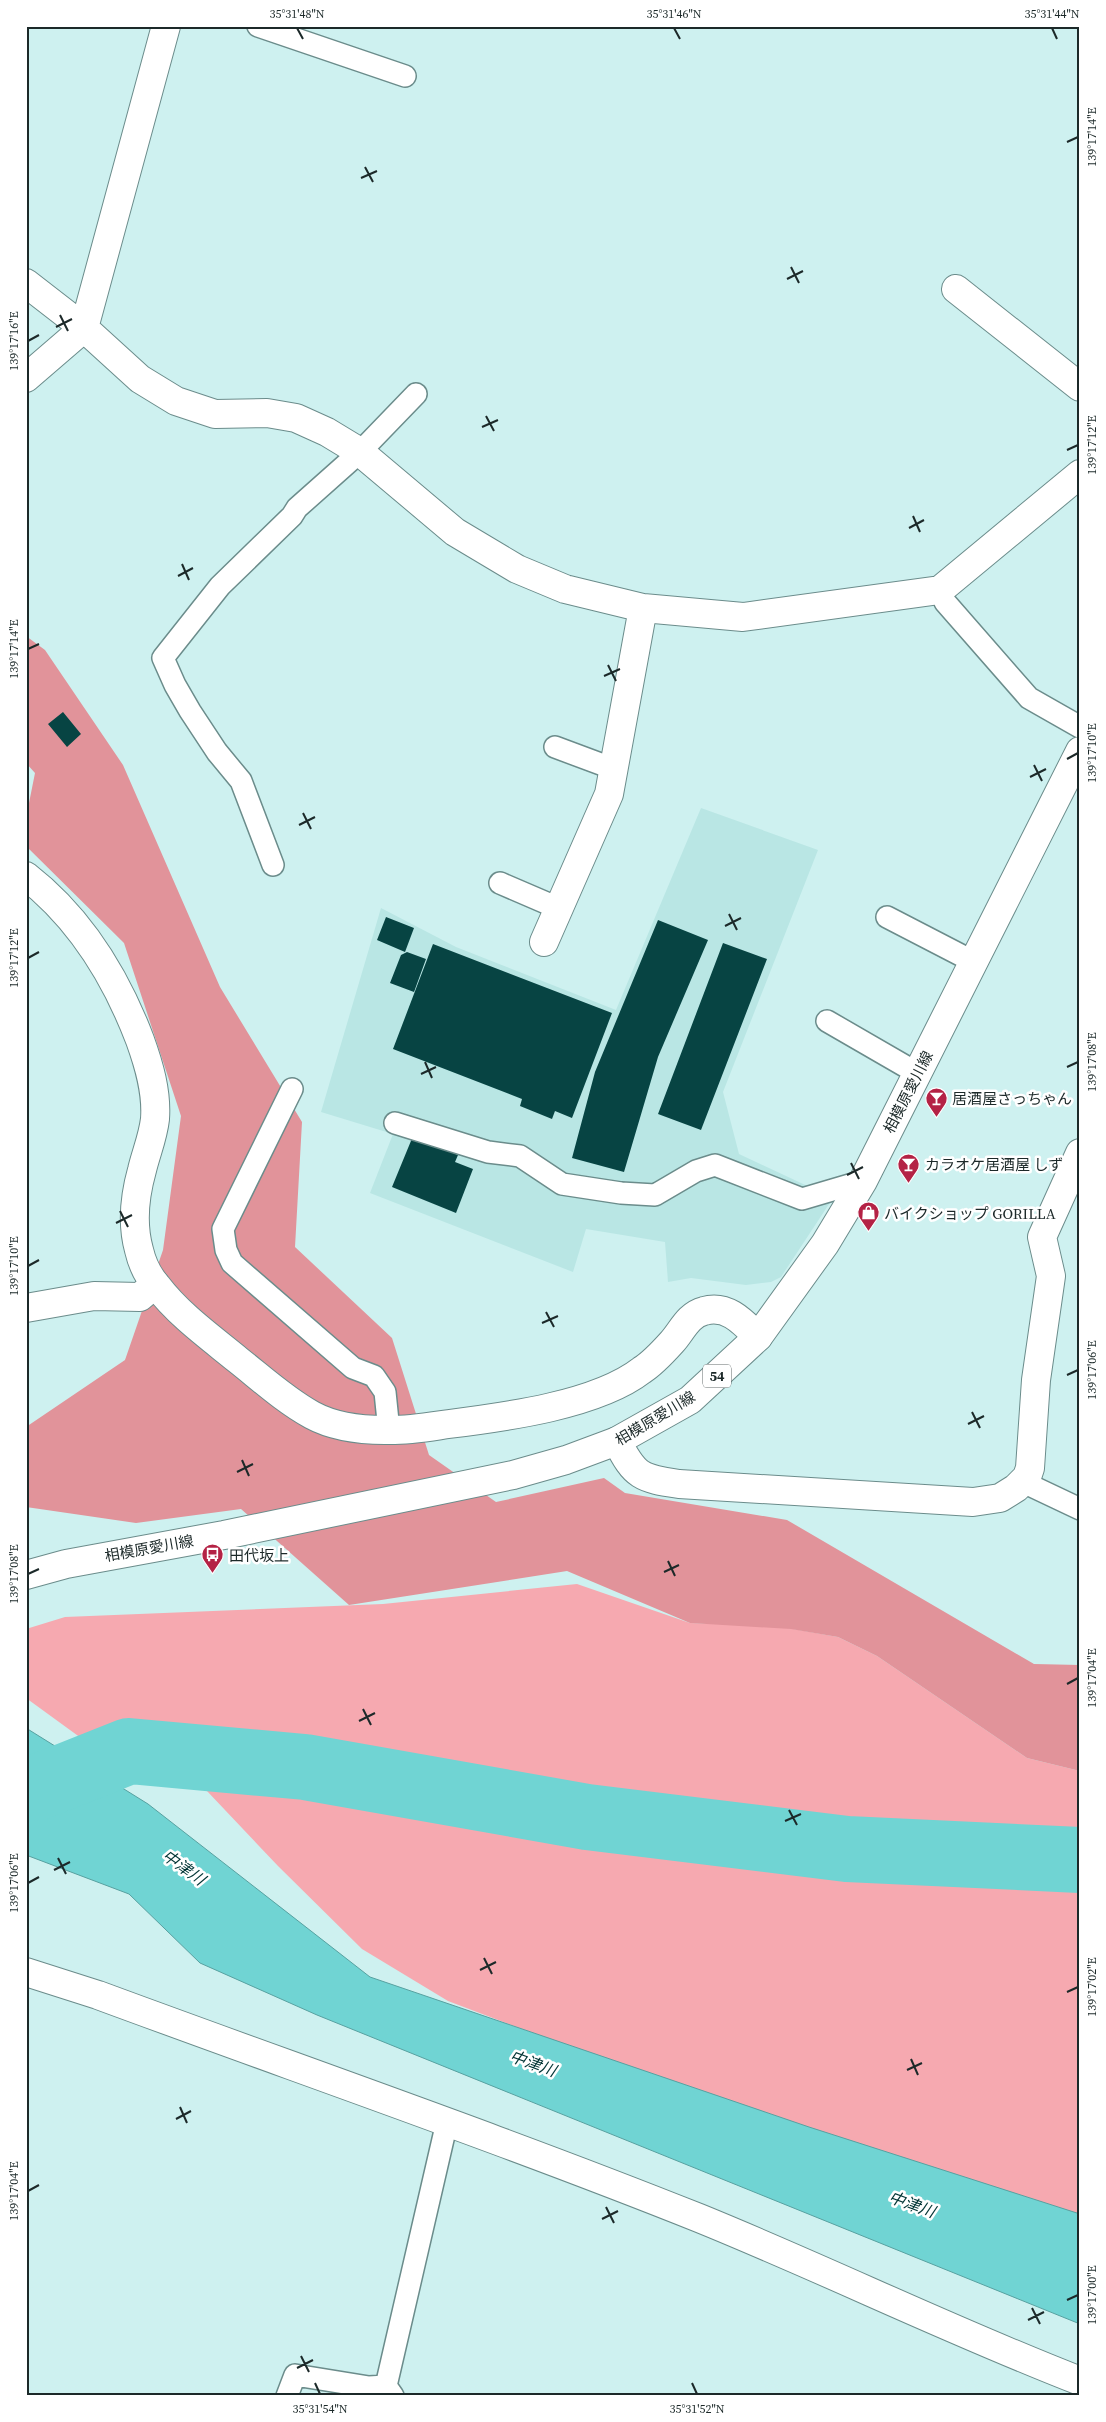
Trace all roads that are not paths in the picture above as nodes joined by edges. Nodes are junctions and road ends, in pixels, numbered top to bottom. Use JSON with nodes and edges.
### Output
{"nodes":[{"id":1,"x":166,"y":26,"type":"edge"},
{"id":2,"x":258,"y":26,"type":"edge"},
{"id":3,"x":405,"y":76,"type":"dead end"},
{"id":4,"x":26,"y":283,"type":"edge"},
{"id":5,"x":956,"y":289,"type":"dead end"},
{"id":6,"x":84,"y":328,"type":"junction"},
{"id":7,"x":26,"y":378,"type":"edge"},
{"id":8,"x":1080,"y":387,"type":"edge"},
{"id":9,"x":416,"y":394,"type":"dead end"},
{"id":10,"x":360,"y":452,"type":"junction"},
{"id":11,"x":1080,"y":474,"type":"edge"},
{"id":12,"x":940,"y":590,"type":"junction"},
{"id":13,"x":643,"y":608,"type":"junction"},
{"id":14,"x":1080,"y":727,"type":"edge"},
{"id":15,"x":555,"y":747,"type":"dead end"},
{"id":16,"x":1080,"y":751,"type":"edge"},
{"id":17,"x":614,"y":769,"type":"junction"},
{"id":18,"x":273,"y":865,"type":"dead end"},
{"id":19,"x":26,"y":876,"type":"edge"},
{"id":20,"x":500,"y":883,"type":"dead end"},
{"id":21,"x":558,"y":908,"type":"junction"},
{"id":22,"x":887,"y":917,"type":"dead end"},
{"id":23,"x":544,"y":942,"type":"dead end"},
{"id":24,"x":974,"y":962,"type":"junction"},
{"id":25,"x":827,"y":1021,"type":"dead end"},
{"id":26,"x":917,"y":1074,"type":"junction"},
{"id":27,"x":292,"y":1089,"type":"dead end"},
{"id":28,"x":395,"y":1123,"type":"dead end"},
{"id":29,"x":1080,"y":1153,"type":"edge"},
{"id":30,"x":863,"y":1181,"type":"junction"},
{"id":31,"x":155,"y":1284,"type":"junction"},
{"id":32,"x":26,"y":1308,"type":"edge"},
{"id":33,"x":758,"y":1337,"type":"junction"},
{"id":34,"x":389,"y":1431,"type":"junction"},
{"id":35,"x":617,"y":1441,"type":"junction"},
{"id":36,"x":1023,"y":1482,"type":"junction"},
{"id":37,"x":1080,"y":1509,"type":"edge"},
{"id":38,"x":26,"y":1575,"type":"edge"},
{"id":39,"x":26,"y":1972,"type":"edge"},
{"id":40,"x":447,"y":2122,"type":"junction"},
{"id":41,"x":1080,"y":2381,"type":"edge"},
{"id":42,"x":390,"y":2391,"type":"edge"},
{"id":43,"x":287,"y":2396,"type":"edge"}],
"edges":[{"from":1,"to":6,"type":"street"},
{"from":2,"to":3,"type":"lane"},
{"from":4,"to":6,"type":"street"},
{"from":5,"to":8,"type":"street"},
{"from":6,"to":7,"type":"street"},
{"from":6,"to":10,"type":"street"},
{"from":9,"to":10,"type":"lane"},
{"from":10,"to":13,"type":"street"},
{"from":10,"to":18,"type":"lane"},
{"from":11,"to":12,"type":"street"},
{"from":12,"to":13,"type":"street"},
{"from":12,"to":14,"type":"lane"},
{"from":13,"to":17,"type":"street"},
{"from":15,"to":17,"type":"lane"},
{"from":16,"to":24,"type":"street","name":"相模原愛川線","number":"54"},
{"from":17,"to":21,"type":"street"},
{"from":19,"to":31,"type":"street"},
{"from":20,"to":21,"type":"lane"},
{"from":21,"to":23,"type":"street"},
{"from":22,"to":24,"type":"lane"},
{"from":24,"to":26,"type":"street","name":"相模原愛川線","number":"54"},
{"from":25,"to":26,"type":"lane"},
{"from":26,"to":30,"type":"street","name":"相模原愛川線","number":"54"},
{"from":27,"to":34,"type":"lane"},
{"from":28,"to":30,"type":"lane"},
{"from":29,"to":36,"type":"street"},
{"from":30,"to":33,"type":"street","name":"相模原愛川線","number":"54"},
{"from":31,"to":32,"type":"street"},
{"from":31,"to":34,"type":"street"},
{"from":33,"to":34,"type":"street"},
{"from":33,"to":35,"type":"street","name":"相模原愛川線","number":"54"},
{"from":35,"to":36,"type":"street"},
{"from":35,"to":38,"type":"street","name":"相模原愛川線","number":"54"},
{"from":36,"to":37,"type":"lane"},
{"from":39,"to":40,"type":"street"},
{"from":40,"to":41,"type":"street"},
{"from":40,"to":42,"type":"lane"},
{"from":42,"to":43,"type":"lane"}]}
